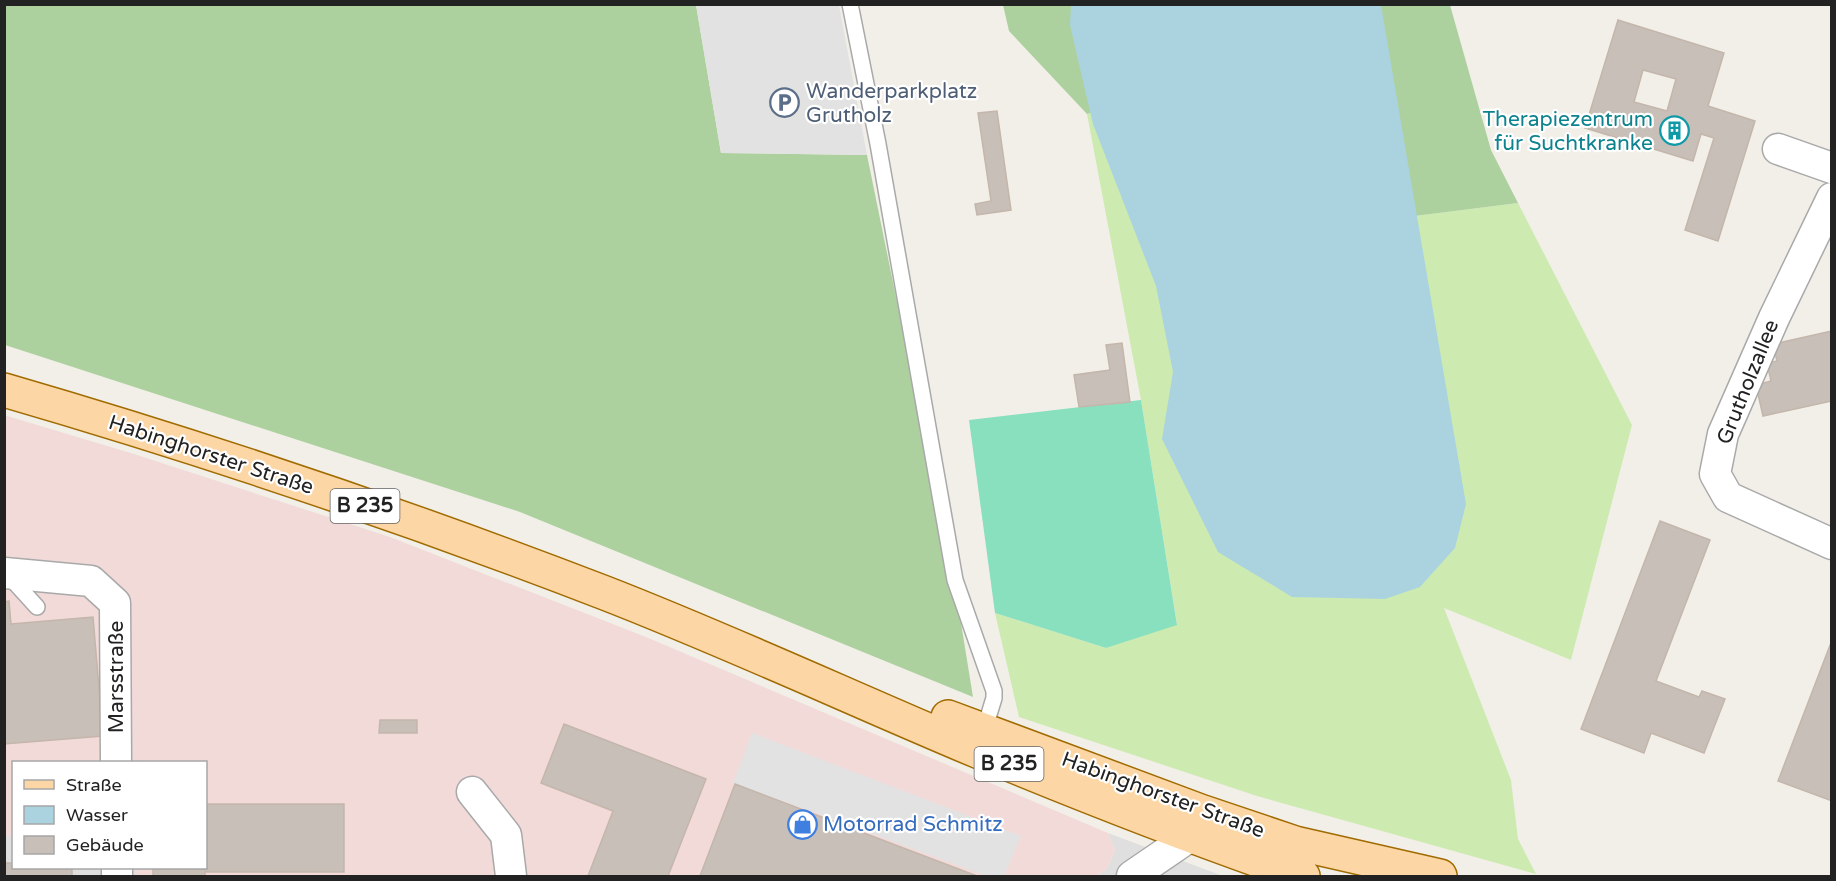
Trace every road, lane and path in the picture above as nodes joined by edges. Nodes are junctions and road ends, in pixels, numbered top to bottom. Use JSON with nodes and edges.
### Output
{"nodes":[{"id":1,"x":850,"y":4,"type":"edge"},
{"id":2,"x":1778,"y":149,"type":"dead end"},
{"id":3,"x":1832,"y":168,"type":"edge"},
{"id":4,"x":1832,"y":198,"type":"edge"},
{"id":5,"x":4,"y":390,"type":"edge"},
{"id":6,"x":1832,"y":544,"type":"edge"},
{"id":7,"x":5,"y":572,"type":"edge"},
{"id":8,"x":37,"y":607,"type":"dead end"},
{"id":9,"x":981,"y":740,"type":"junction"},
{"id":10,"x":116,"y":761,"type":"edge"},
{"id":11,"x":472,"y":792,"type":"dead end"},
{"id":12,"x":1189,"y":837,"type":"junction"},
{"id":13,"x":1295,"y":843,"type":"junction"},
{"id":14,"x":511,"y":876,"type":"edge"},
{"id":15,"x":1132,"y":876,"type":"edge"},
{"id":16,"x":1303,"y":876,"type":"edge"},
{"id":17,"x":1440,"y":876,"type":"edge"}],
"edges":[{"from":1,"to":9,"type":"lane"},
{"from":2,"to":3,"type":"street"},
{"from":4,"to":6,"type":"street","name":"Grutholzallee"},
{"from":5,"to":9,"type":"main road","name":"Habinghorster Straße","number":"B 235"},
{"from":7,"to":8,"type":"lane"},
{"from":7,"to":10,"type":"street","name":"Marsstraße"},
{"from":9,"to":12,"type":"main road","name":"Habinghorster Straße","number":"B 235"},
{"from":9,"to":13,"type":"main road","name":"Habinghorster Straße","number":"B 235"},
{"from":11,"to":14,"type":"street"},
{"from":12,"to":13,"type":"main road"},
{"from":12,"to":15,"type":"street"},
{"from":12,"to":16,"type":"main road","name":"Habinghorster Straße","number":"B 235"},
{"from":13,"to":17,"type":"main road","name":"Habinghorster Straße","number":"B 235"}]}
